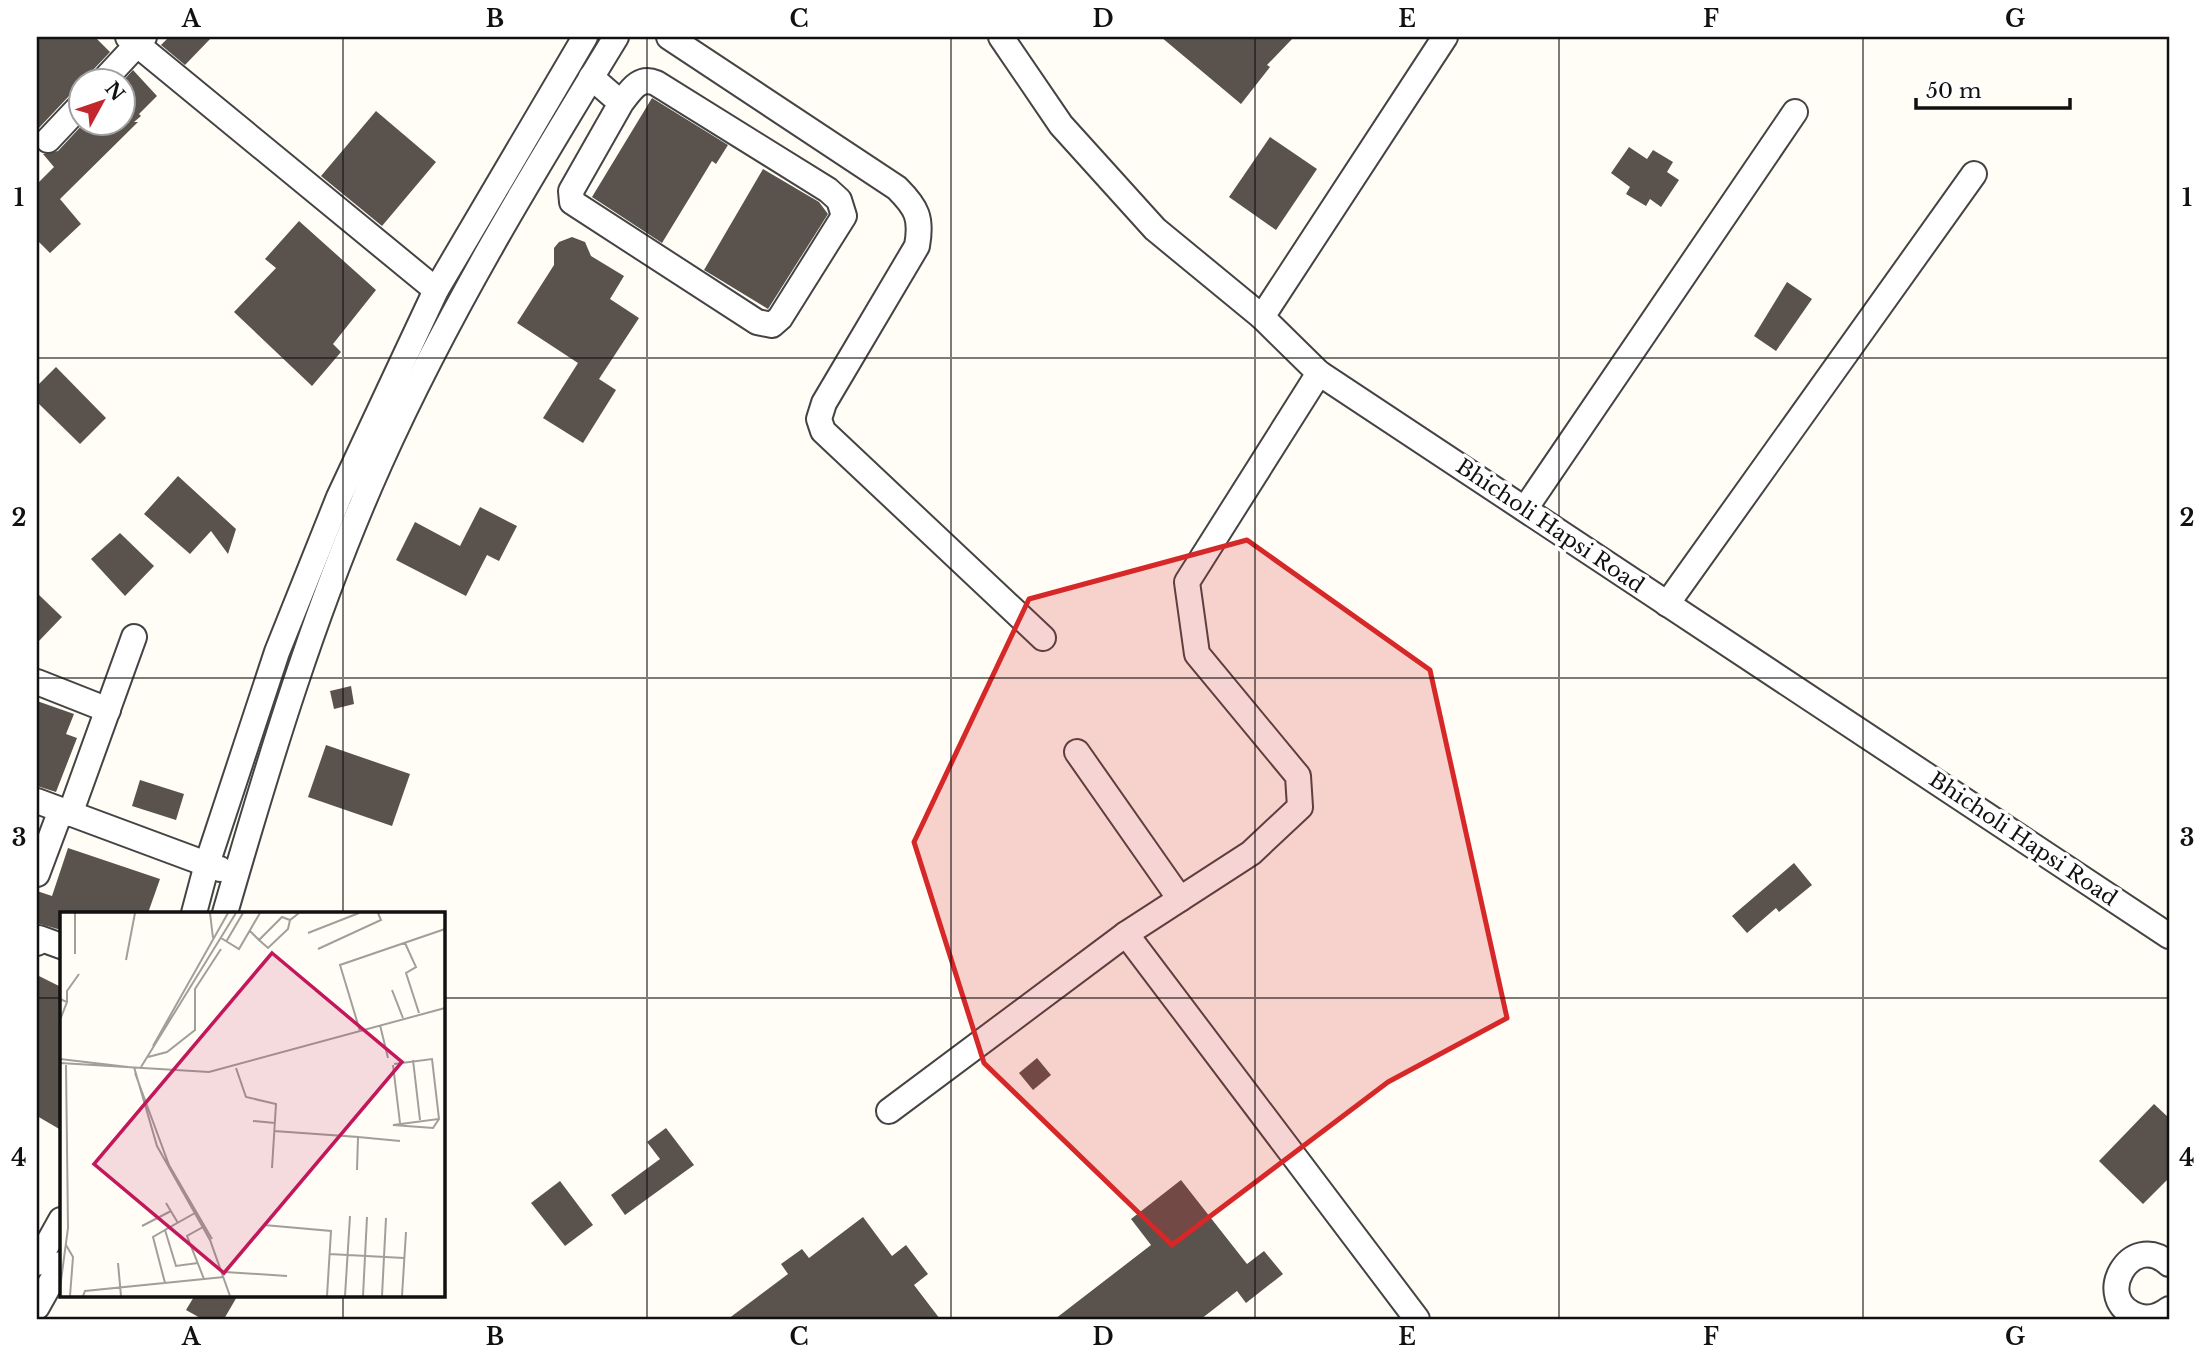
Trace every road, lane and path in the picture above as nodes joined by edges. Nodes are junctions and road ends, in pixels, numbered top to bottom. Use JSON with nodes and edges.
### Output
{"nodes":[{"id":1,"x":585,"y":37,"type":"edge"},
{"id":2,"x":616,"y":37,"type":"edge"},
{"id":3,"x":669,"y":37,"type":"edge"},
{"id":4,"x":1001,"y":37,"type":"edge"},
{"id":5,"x":1446,"y":37,"type":"edge"},
{"id":6,"x":136,"y":40,"type":"edge"},
{"id":7,"x":115,"y":66,"type":"edge"},
{"id":8,"x":591,"y":78,"type":"junction"},
{"id":9,"x":621,"y":103,"type":"junction"},
{"id":10,"x":1795,"y":112,"type":"dead end"},
{"id":11,"x":66,"y":121,"type":"edge"},
{"id":12,"x":48,"y":140,"type":"dead end"},
{"id":13,"x":1974,"y":174,"type":"dead end"},
{"id":14,"x":436,"y":290,"type":"junction"},
{"id":15,"x":1262,"y":317,"type":"junction"},
{"id":16,"x":1319,"y":373,"type":"junction"},
{"id":17,"x":1525,"y":509,"type":"junction"},
{"id":18,"x":1667,"y":604,"type":"junction"},
{"id":19,"x":134,"y":637,"type":"dead end"},
{"id":20,"x":1043,"y":638,"type":"dead end"},
{"id":21,"x":37,"y":682,"type":"edge"},
{"id":22,"x":108,"y":710,"type":"junction"},
{"id":23,"x":1077,"y":752,"type":"dead end"},
{"id":24,"x":37,"y":801,"type":"edge"},
{"id":25,"x":66,"y":812,"type":"junction"},
{"id":26,"x":207,"y":864,"type":"junction"},
{"id":27,"x":37,"y":874,"type":"edge"},
{"id":28,"x":236,"y":874,"type":"junction"},
{"id":29,"x":1181,"y":899,"type":"junction"},
{"id":30,"x":194,"y":912,"type":"edge"},
{"id":31,"x":225,"y":912,"type":"edge"},
{"id":32,"x":1126,"y":934,"type":"junction"},
{"id":33,"x":2169,"y":936,"type":"edge"},
{"id":34,"x":889,"y":1111,"type":"dead end"},
{"id":35,"x":60,"y":1222,"type":"edge"},
{"id":36,"x":2165,"y":1252,"type":"edge"},
{"id":37,"x":37,"y":1263,"type":"edge"},
{"id":38,"x":60,"y":1266,"type":"edge"},
{"id":39,"x":37,"y":1307,"type":"edge"},
{"id":40,"x":2151,"y":1317,"type":"edge"},
{"id":41,"x":1417,"y":1319,"type":"edge"}],
"edges":[{"from":1,"to":14,"type":"street"},
{"from":2,"to":8,"type":"street"},
{"from":3,"to":20,"type":"street"},
{"from":4,"to":15,"type":"street","name":"Bhicholi Hapsi Road"},
{"from":5,"to":15,"type":"street"},
{"from":6,"to":7,"type":"street"},
{"from":6,"to":14,"type":"street"},
{"from":8,"to":9,"type":"street"},
{"from":8,"to":28,"type":"street"},
{"from":9,"to":9,"type":"street"},
{"from":10,"to":17,"type":"street"},
{"from":11,"to":12,"type":"street"},
{"from":13,"to":18,"type":"street"},
{"from":14,"to":26,"type":"street"},
{"from":15,"to":16,"type":"street","name":"Bhicholi Hapsi Road"},
{"from":16,"to":17,"type":"street","name":"Bhicholi Hapsi Road"},
{"from":16,"to":29,"type":"street"},
{"from":17,"to":18,"type":"street","name":"Bhicholi Hapsi Road"},
{"from":18,"to":33,"type":"street","name":"Bhicholi Hapsi Road"},
{"from":19,"to":22,"type":"street"},
{"from":21,"to":22,"type":"street"},
{"from":22,"to":25,"type":"street"},
{"from":23,"to":29,"type":"street"},
{"from":24,"to":25,"type":"street"},
{"from":25,"to":26,"type":"street"},
{"from":25,"to":27,"type":"street"},
{"from":26,"to":28,"type":"street"},
{"from":26,"to":30,"type":"street"},
{"from":28,"to":31,"type":"street"},
{"from":29,"to":32,"type":"street"},
{"from":32,"to":34,"type":"street"},
{"from":32,"to":41,"type":"street"},
{"from":35,"to":37,"type":"street"},
{"from":36,"to":40,"type":"street"},
{"from":38,"to":39,"type":"street"}]}
